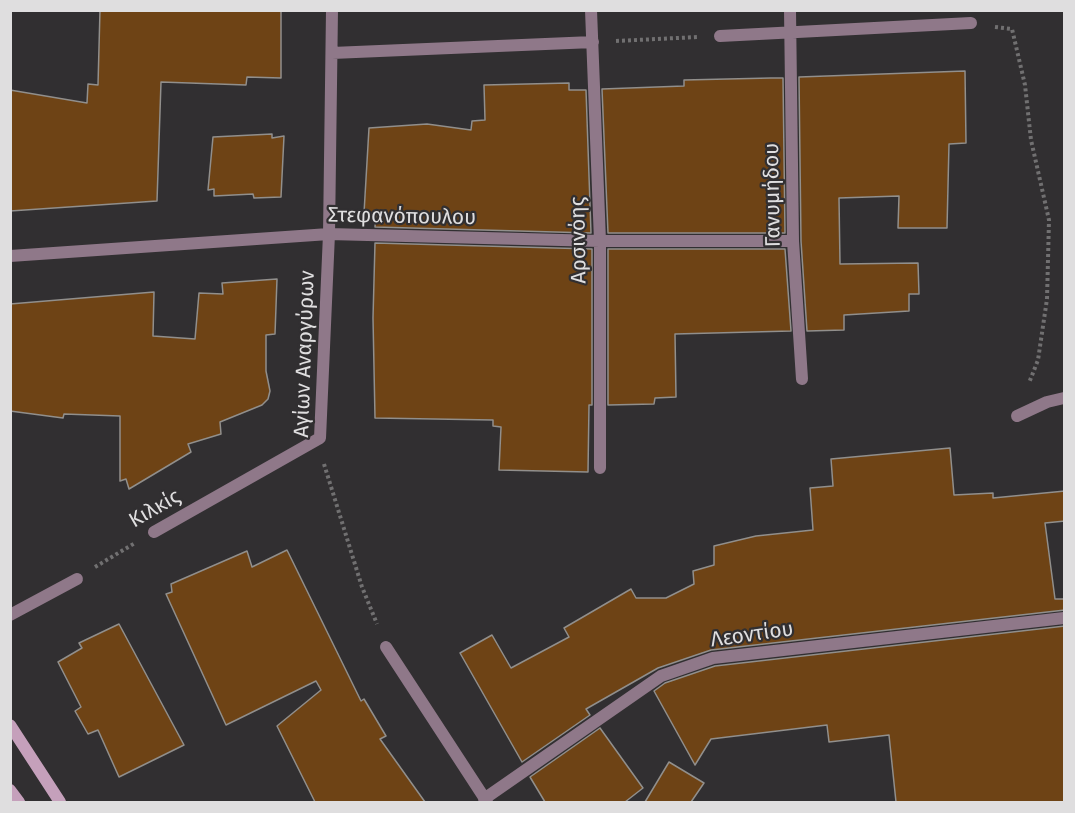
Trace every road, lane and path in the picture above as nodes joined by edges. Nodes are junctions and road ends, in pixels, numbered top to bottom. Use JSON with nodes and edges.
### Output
{"nodes":[{"id":1,"x":332,"y":10,"type":"edge"},
{"id":2,"x":591,"y":10,"type":"edge"},
{"id":3,"x":790,"y":10,"type":"edge"},
{"id":4,"x":971,"y":23,"type":"joint"},
{"id":5,"x":790,"y":33,"type":"junction"},
{"id":6,"x":720,"y":36,"type":"joint"},
{"id":7,"x":593,"y":42,"type":"junction"},
{"id":8,"x":332,"y":53,"type":"junction"},
{"id":9,"x":329,"y":234,"type":"junction"},
{"id":10,"x":600,"y":241,"type":"junction"},
{"id":11,"x":793,"y":241,"type":"junction"},
{"id":12,"x":10,"y":256,"type":"edge"},
{"id":13,"x":802,"y":379,"type":"dead end"},
{"id":14,"x":1065,"y":398,"type":"edge"},
{"id":15,"x":1017,"y":416,"type":"joint"},
{"id":16,"x":320,"y":438,"type":"junction"},
{"id":17,"x":600,"y":468,"type":"dead end"},
{"id":18,"x":154,"y":532,"type":"joint"},
{"id":19,"x":77,"y":579,"type":"joint"},
{"id":20,"x":10,"y":615,"type":"edge"},
{"id":21,"x":1065,"y":618,"type":"edge"},
{"id":22,"x":386,"y":647,"type":"joint"},
{"id":23,"x":10,"y":725,"type":"edge"},
{"id":24,"x":10,"y":789,"type":"edge"},
{"id":25,"x":486,"y":801,"type":"edge"},
{"id":26,"x":19,"y":802,"type":"edge"},
{"id":27,"x":60,"y":802,"type":"edge"}],
"edges":[{"from":1,"to":8,"type":"street","name":"Αγίων Αναργύρων"},
{"from":2,"to":7,"type":"street","name":"Αρσινόης"},
{"from":3,"to":5,"type":"street","name":"Γανυμήδου"},
{"from":4,"to":5,"type":"street"},
{"from":4,"to":15,"type":"path"},
{"from":5,"to":6,"type":"street"},
{"from":5,"to":11,"type":"street","name":"Γανυμήδου"},
{"from":6,"to":7,"type":"path"},
{"from":7,"to":8,"type":"street"},
{"from":7,"to":10,"type":"street","name":"Αρσινόης"},
{"from":8,"to":9,"type":"street","name":"Αγίων Αναργύρων"},
{"from":9,"to":10,"type":"street","name":"Στεφανόπουλου"},
{"from":9,"to":12,"type":"street","name":"Στεφανόπουλου"},
{"from":9,"to":16,"type":"street","name":"Αγίων Αναργύρων"},
{"from":10,"to":11,"type":"street","name":"Στεφανόπουλου"},
{"from":10,"to":17,"type":"street","name":"Αρσινόης"},
{"from":11,"to":13,"type":"street","name":"Γανυμήδου"},
{"from":14,"to":15,"type":"street"},
{"from":16,"to":18,"type":"street","name":"Κιλκίς"},
{"from":16,"to":22,"type":"path","name":"Αγίων Αναργύρων"},
{"from":18,"to":19,"type":"path","name":"Κιλκίς"},
{"from":19,"to":20,"type":"street"},
{"from":21,"to":25,"type":"street","name":"Λεοντίου"},
{"from":22,"to":25,"type":"street"},
{"from":23,"to":27,"type":"street"},
{"from":24,"to":26,"type":"street"}]}
